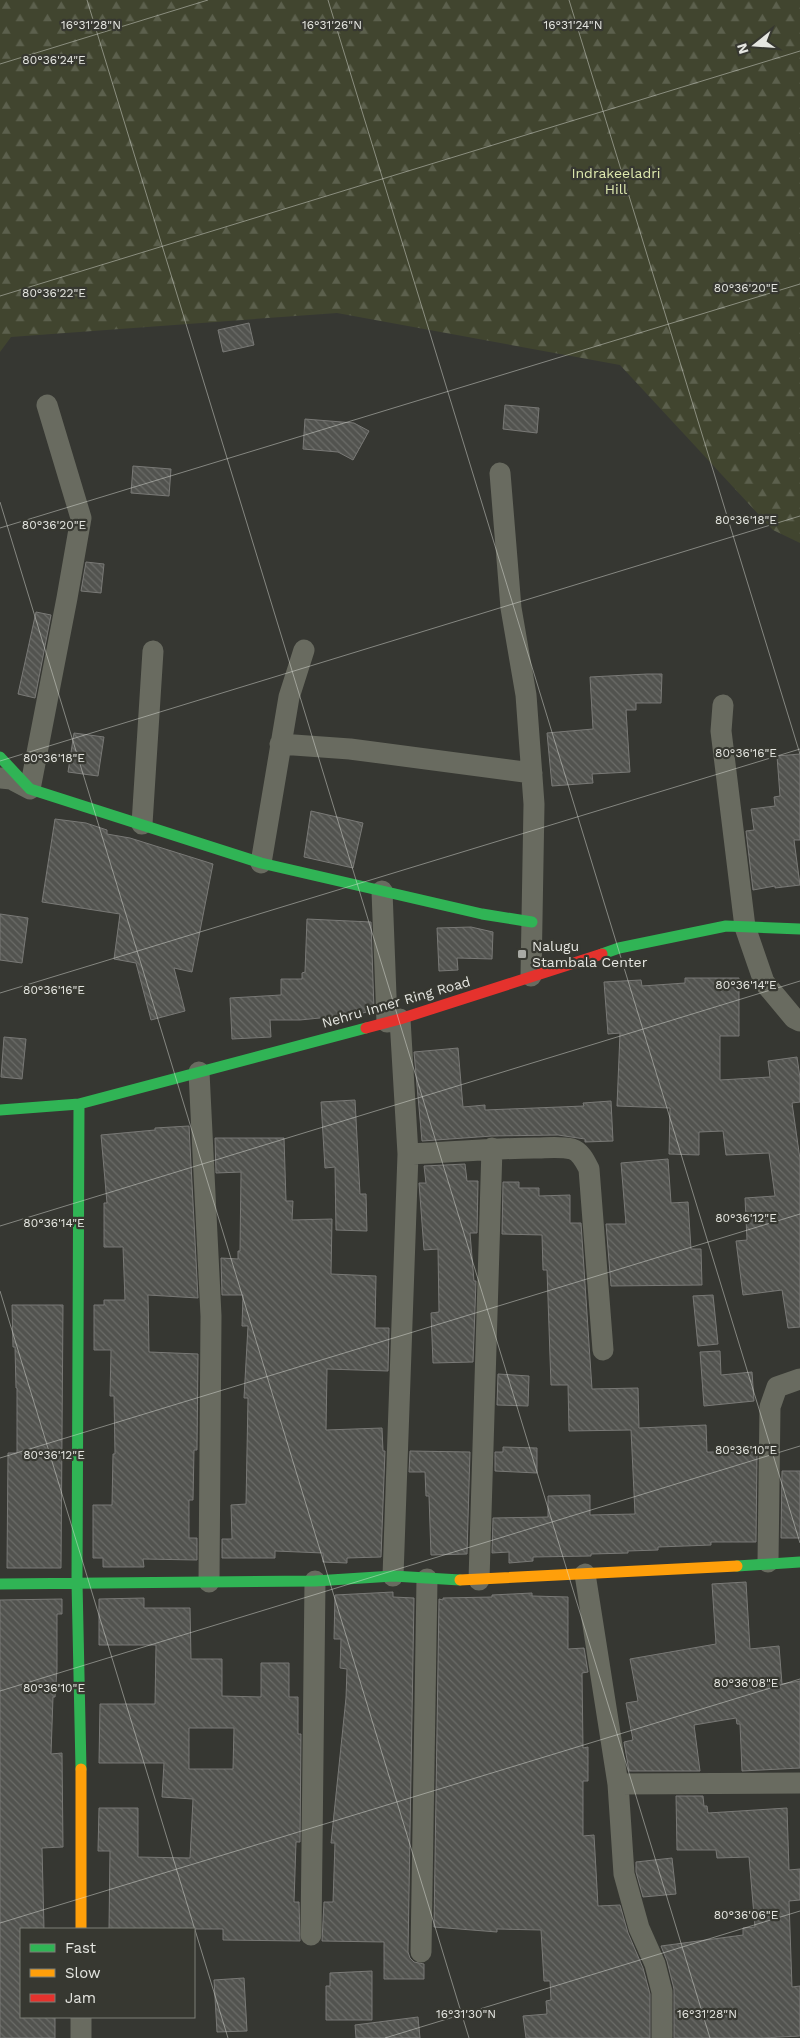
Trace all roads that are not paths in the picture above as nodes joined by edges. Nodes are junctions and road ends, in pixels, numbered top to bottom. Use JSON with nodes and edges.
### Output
{"nodes":[{"id":1,"x":47,"y":405,"type":"dead end"},
{"id":2,"x":500,"y":473,"type":"dead end"},
{"id":3,"x":304,"y":650,"type":"dead end"},
{"id":4,"x":153,"y":651,"type":"dead end"},
{"id":5,"x":723,"y":705,"type":"dead end"},
{"id":6,"x":280,"y":744,"type":"junction"},
{"id":7,"x":0,"y":757,"type":"edge"},
{"id":8,"x":532,"y":773,"type":"junction"},
{"id":9,"x":0,"y":778,"type":"edge"},
{"id":10,"x":30,"y":789,"type":"junction"},
{"id":11,"x":142,"y":824,"type":"junction"},
{"id":12,"x":261,"y":863,"type":"junction"},
{"id":13,"x":382,"y":891,"type":"junction"},
{"id":14,"x":532,"y":922,"type":"junction"},
{"id":15,"x":744,"y":927,"type":"junction"},
{"id":16,"x":800,"y":929,"type":"edge"},
{"id":17,"x":531,"y":976,"type":"junction"},
{"id":18,"x":394,"y":1021,"type":"junction"},
{"id":19,"x":800,"y":1021,"type":"edge"},
{"id":20,"x":199,"y":1072,"type":"junction"},
{"id":21,"x":79,"y":1104,"type":"junction"},
{"id":22,"x":0,"y":1110,"type":"edge"},
{"id":23,"x":492,"y":1148,"type":"junction"},
{"id":24,"x":408,"y":1154,"type":"junction"},
{"id":25,"x":603,"y":1350,"type":"dead end"},
{"id":26,"x":800,"y":1378,"type":"edge"},
{"id":27,"x":768,"y":1562,"type":"junction"},
{"id":28,"x":800,"y":1562,"type":"edge"},
{"id":29,"x":585,"y":1574,"type":"junction"},
{"id":30,"x":393,"y":1576,"type":"junction"},
{"id":31,"x":427,"y":1579,"type":"junction"},
{"id":32,"x":478,"y":1580,"type":"junction"},
{"id":33,"x":315,"y":1581,"type":"junction"},
{"id":34,"x":77,"y":1582,"type":"junction"},
{"id":35,"x":208,"y":1582,"type":"junction"},
{"id":36,"x":0,"y":1584,"type":"edge"},
{"id":37,"x":800,"y":1783,"type":"edge"},
{"id":38,"x":618,"y":1784,"type":"junction"},
{"id":39,"x":81,"y":1928,"type":"edge"},
{"id":40,"x":311,"y":1935,"type":"dead end"},
{"id":41,"x":421,"y":1952,"type":"dead end"},
{"id":42,"x":81,"y":2018,"type":"edge"},
{"id":43,"x":81,"y":2038,"type":"edge"},
{"id":44,"x":662,"y":2038,"type":"edge"}],
"edges":[{"from":1,"to":10,"type":"street"},
{"from":2,"to":8,"type":"street"},
{"from":3,"to":6,"type":"street"},
{"from":4,"to":11,"type":"street"},
{"from":5,"to":15,"type":"street"},
{"from":6,"to":8,"type":"street"},
{"from":6,"to":12,"type":"street"},
{"from":7,"to":10,"type":"street"},
{"from":8,"to":14,"type":"street"},
{"from":9,"to":10,"type":"street"},
{"from":10,"to":11,"type":"street"},
{"from":11,"to":12,"type":"street"},
{"from":12,"to":13,"type":"street"},
{"from":13,"to":14,"type":"street"},
{"from":13,"to":18,"type":"street"},
{"from":14,"to":17,"type":"street"},
{"from":15,"to":16,"type":"street","name":"Nehru Inner Ring Road"},
{"from":15,"to":17,"type":"street","name":"Nehru Inner Ring Road"},
{"from":15,"to":19,"type":"street"},
{"from":17,"to":18,"type":"street","name":"Nehru Inner Ring Road"},
{"from":18,"to":20,"type":"street","name":"Nehru Inner Ring Road"},
{"from":18,"to":24,"type":"street"},
{"from":20,"to":21,"type":"street","name":"Nehru Inner Ring Road"},
{"from":20,"to":35,"type":"street"},
{"from":21,"to":22,"type":"street","name":"Nehru Inner Ring Road"},
{"from":21,"to":34,"type":"street"},
{"from":23,"to":24,"type":"street"},
{"from":23,"to":25,"type":"street"},
{"from":23,"to":32,"type":"street"},
{"from":24,"to":30,"type":"street"},
{"from":26,"to":27,"type":"street"},
{"from":27,"to":28,"type":"street"},
{"from":27,"to":29,"type":"street"},
{"from":29,"to":32,"type":"street"},
{"from":29,"to":38,"type":"street"},
{"from":30,"to":31,"type":"street"},
{"from":30,"to":33,"type":"street"},
{"from":31,"to":32,"type":"street"},
{"from":31,"to":41,"type":"street"},
{"from":33,"to":35,"type":"street"},
{"from":33,"to":40,"type":"street"},
{"from":34,"to":35,"type":"street"},
{"from":34,"to":36,"type":"street"},
{"from":34,"to":39,"type":"street"},
{"from":37,"to":38,"type":"street"},
{"from":38,"to":44,"type":"street"},
{"from":42,"to":43,"type":"street"}]}
